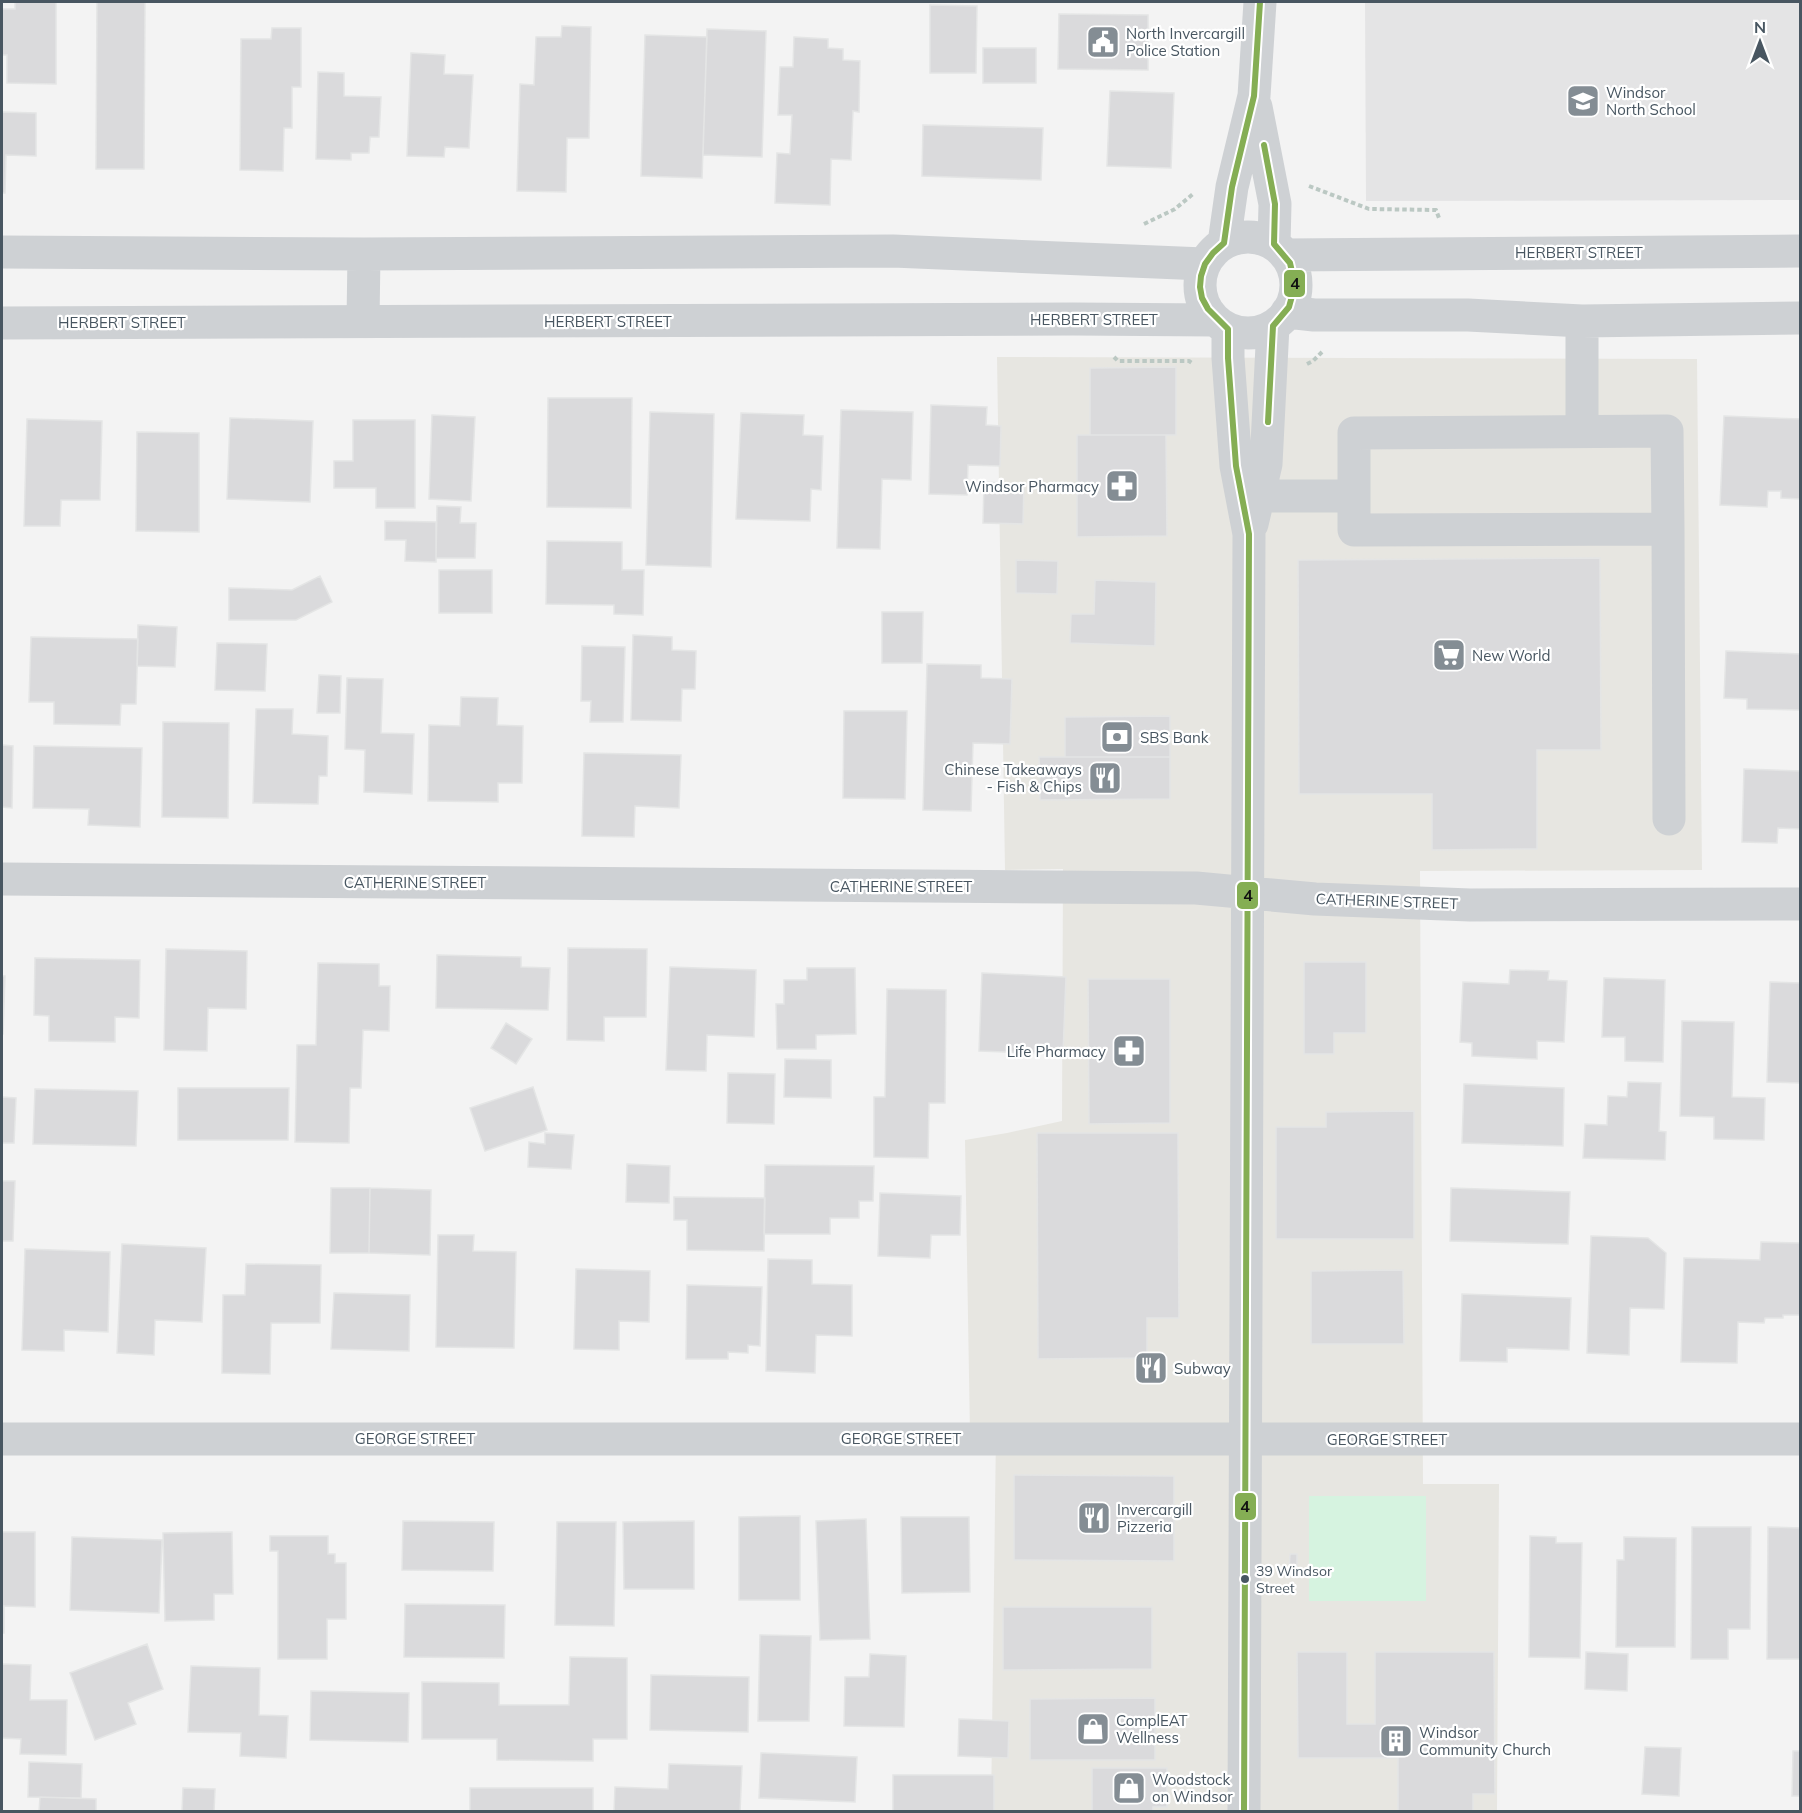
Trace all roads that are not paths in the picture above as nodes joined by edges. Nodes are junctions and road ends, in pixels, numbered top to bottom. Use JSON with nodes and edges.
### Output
{"nodes":[{"id":1,"x":1260,"y":2,"type":"edge"},
{"id":2,"x":1254,"y":96,"type":"junction"},
{"id":3,"x":1280,"y":249,"type":"junction"},
{"id":4,"x":1800,"y":251,"type":"edge"},
{"id":5,"x":2,"y":252,"type":"edge"},
{"id":6,"x":364,"y":254,"type":"junction"},
{"id":7,"x":1214,"y":254,"type":"junction"},
{"id":8,"x":1800,"y":318,"type":"edge"},
{"id":9,"x":1280,"y":319,"type":"junction"},
{"id":10,"x":363,"y":321,"type":"junction"},
{"id":11,"x":1582,"y":321,"type":"junction"},
{"id":12,"x":2,"y":322,"type":"edge"},
{"id":13,"x":1222,"y":325,"type":"junction"},
{"id":14,"x":1582,"y":431,"type":"junction"},
{"id":15,"x":1258,"y":496,"type":"junction"},
{"id":16,"x":1354,"y":496,"type":"junction"},
{"id":17,"x":1668,"y":529,"type":"junction"},
{"id":18,"x":1249,"y":534,"type":"junction"},
{"id":19,"x":1669,"y":819,"type":"dead end"},
{"id":20,"x":2,"y":879,"type":"edge"},
{"id":21,"x":1249,"y":892,"type":"junction"},
{"id":22,"x":1800,"y":904,"type":"edge"},
{"id":23,"x":1245,"y":1438,"type":"junction"},
{"id":24,"x":2,"y":1439,"type":"edge"},
{"id":25,"x":1800,"y":1439,"type":"edge"},
{"id":26,"x":1244,"y":1812,"type":"edge"}],
"edges":[{"from":1,"to":2,"type":"street"},
{"from":2,"to":3,"type":"street"},
{"from":2,"to":7,"type":"street"},
{"from":3,"to":4,"type":"street","name":"HERBERT STREET"},
{"from":3,"to":7,"type":"street"},
{"from":3,"to":9,"type":"street"},
{"from":5,"to":6,"type":"street"},
{"from":6,"to":7,"type":"street"},
{"from":6,"to":10,"type":"street"},
{"from":7,"to":13,"type":"street"},
{"from":8,"to":11,"type":"street"},
{"from":9,"to":11,"type":"street"},
{"from":9,"to":13,"type":"street"},
{"from":9,"to":15,"type":"street"},
{"from":10,"to":12,"type":"street","name":"HERBERT STREET"},
{"from":10,"to":13,"type":"street","name":"HERBERT STREET"},
{"from":11,"to":14,"type":"street"},
{"from":13,"to":18,"type":"street"},
{"from":14,"to":16,"type":"street"},
{"from":14,"to":17,"type":"street"},
{"from":15,"to":16,"type":"street"},
{"from":15,"to":18,"type":"street"},
{"from":16,"to":17,"type":"street"},
{"from":17,"to":19,"type":"street"},
{"from":18,"to":21,"type":"street"},
{"from":20,"to":21,"type":"street","name":"CATHERINE STREET"},
{"from":21,"to":22,"type":"street","name":"CATHERINE STREET"},
{"from":21,"to":23,"type":"street"},
{"from":23,"to":24,"type":"street","name":"GEORGE STREET"},
{"from":23,"to":25,"type":"street","name":"GEORGE STREET"},
{"from":23,"to":26,"type":"street"}]}
